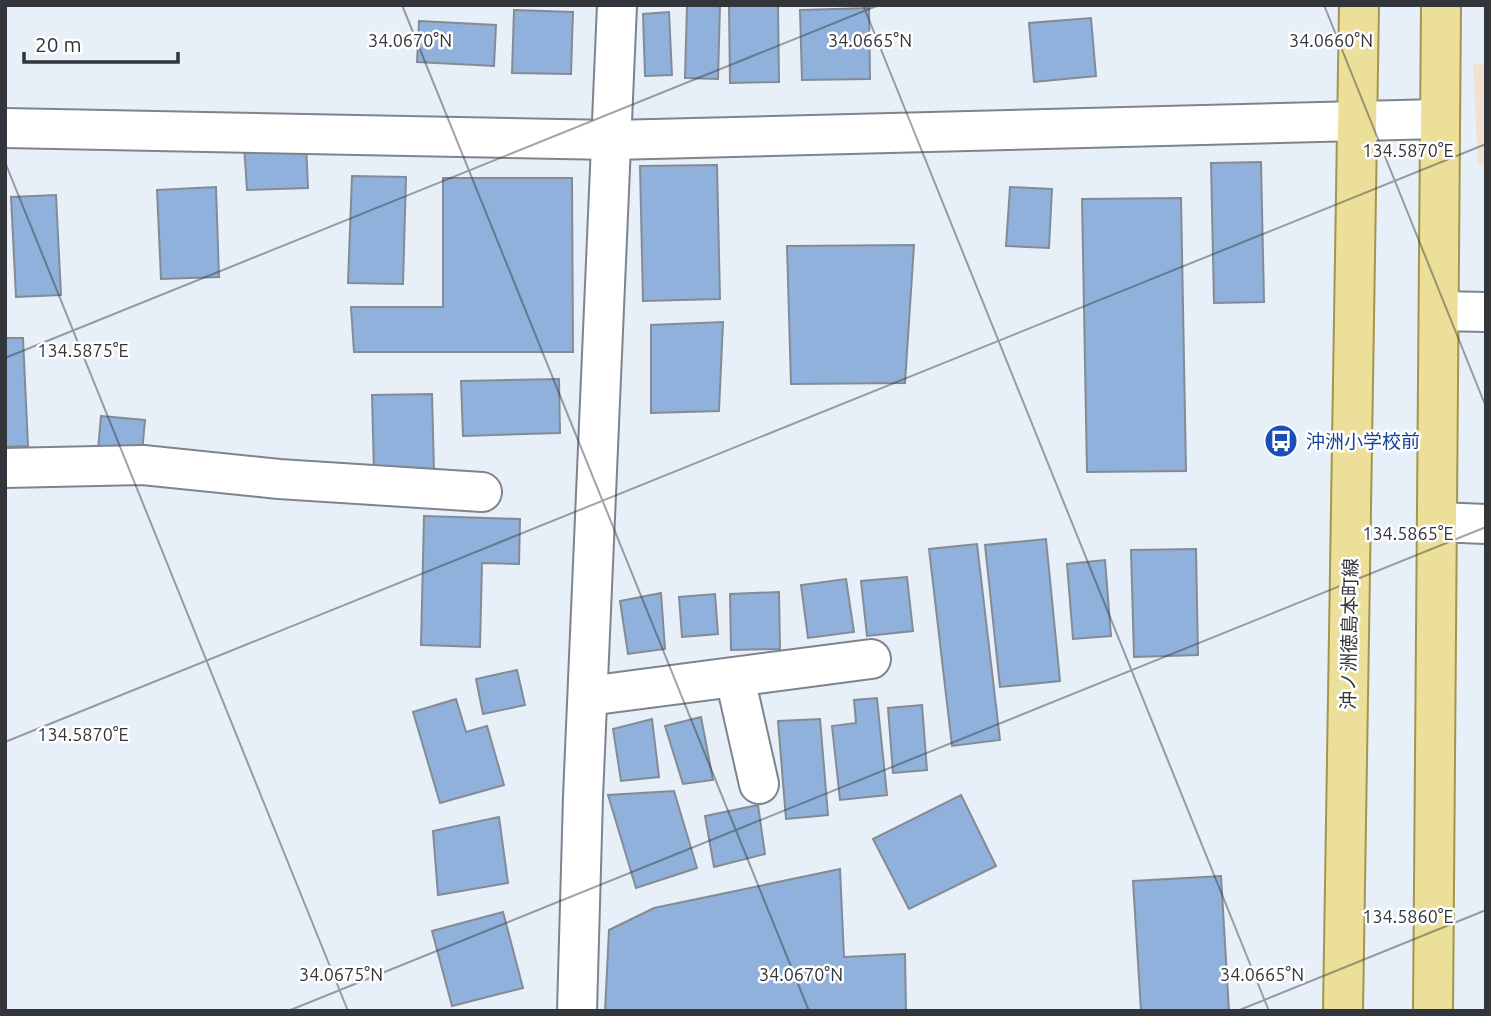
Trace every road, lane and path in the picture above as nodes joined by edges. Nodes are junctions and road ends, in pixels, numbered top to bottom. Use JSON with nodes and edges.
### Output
{"nodes":[{"id":1,"x":617,"y":5,"type":"edge"},
{"id":2,"x":1359,"y":5,"type":"edge"},
{"id":3,"x":1441,"y":5,"type":"edge"},
{"id":4,"x":1439,"y":119,"type":"junction"},
{"id":5,"x":1357,"y":122,"type":"junction"},
{"id":6,"x":5,"y":128,"type":"edge"},
{"id":7,"x":612,"y":140,"type":"junction"},
{"id":8,"x":1440,"y":311,"type":"junction"},
{"id":9,"x":1486,"y":312,"type":"edge"},
{"id":10,"x":5,"y":468,"type":"edge"},
{"id":11,"x":482,"y":492,"type":"dead end"},
{"id":12,"x":1437,"y":522,"type":"junction"},
{"id":13,"x":1486,"y":524,"type":"edge"},
{"id":14,"x":871,"y":659,"type":"dead end"},
{"id":15,"x":735,"y":678,"type":"junction"},
{"id":16,"x":588,"y":696,"type":"junction"},
{"id":17,"x":759,"y":783,"type":"dead end"},
{"id":18,"x":577,"y":1011,"type":"edge"},
{"id":19,"x":1343,"y":1011,"type":"edge"},
{"id":20,"x":1433,"y":1011,"type":"edge"}],
"edges":[{"from":1,"to":7,"type":"street"},
{"from":2,"to":5,"type":"main road","name":"沖ノ洲徳島本町線"},
{"from":3,"to":4,"type":"main road"},
{"from":4,"to":5,"type":"street"},
{"from":4,"to":8,"type":"main road"},
{"from":5,"to":7,"type":"street"},
{"from":5,"to":19,"type":"main road","name":"沖ノ洲徳島本町線"},
{"from":6,"to":7,"type":"street"},
{"from":7,"to":16,"type":"street"},
{"from":8,"to":9,"type":"street"},
{"from":8,"to":12,"type":"main road"},
{"from":10,"to":11,"type":"street"},
{"from":12,"to":13,"type":"street"},
{"from":12,"to":20,"type":"main road"},
{"from":14,"to":15,"type":"street"},
{"from":15,"to":16,"type":"street"},
{"from":15,"to":17,"type":"street"},
{"from":16,"to":18,"type":"street"}]}
